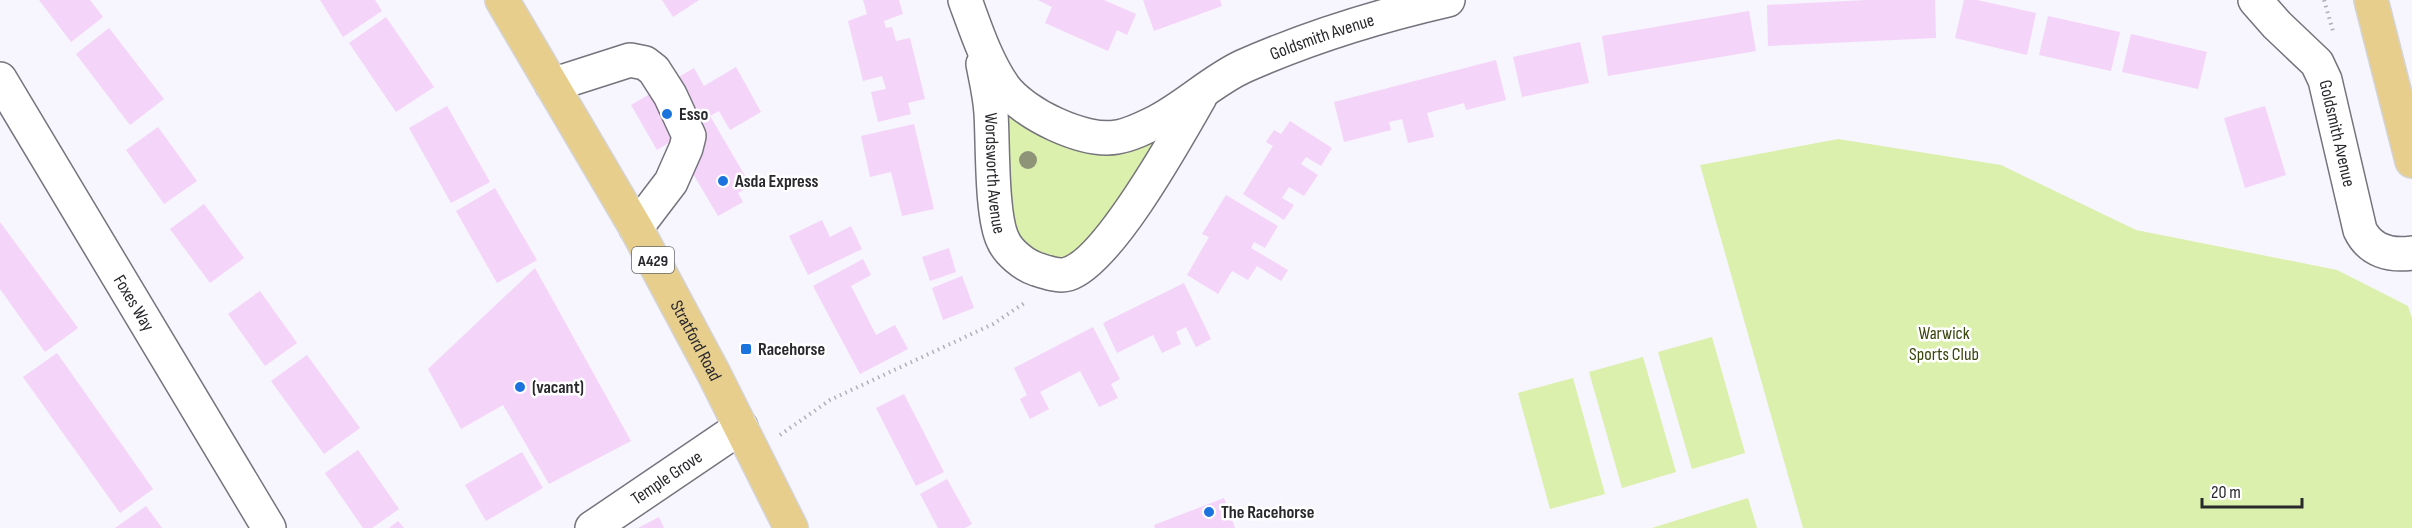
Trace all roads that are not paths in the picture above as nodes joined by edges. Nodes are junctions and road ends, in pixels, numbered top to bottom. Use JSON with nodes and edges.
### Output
{"nodes":[{"id":1,"x":502,"y":0,"type":"edge"},
{"id":2,"x":965,"y":0,"type":"edge"},
{"id":3,"x":2255,"y":0,"type":"edge"},
{"id":4,"x":2371,"y":0,"type":"edge"},
{"id":5,"x":1431,"y":2,"type":"edge"},
{"id":6,"x":976,"y":31,"type":"junction"},
{"id":7,"x":552,"y":85,"type":"junction"},
{"id":8,"x":2,"y":88,"type":"edge"},
{"id":9,"x":1202,"y":93,"type":"junction"},
{"id":10,"x":1057,"y":125,"type":"joint"},
{"id":11,"x":2412,"y":161,"type":"edge"},
{"id":12,"x":636,"y":228,"type":"junction"},
{"id":13,"x":2412,"y":253,"type":"edge"},
{"id":14,"x":1067,"y":275,"type":"joint"},
{"id":15,"x":748,"y":440,"type":"junction"},
{"id":16,"x":269,"y":528,"type":"edge"},
{"id":17,"x":592,"y":528,"type":"edge"},
{"id":18,"x":791,"y":528,"type":"edge"}],
"edges":[{"from":1,"to":7,"type":"main road","name":"Stratford Road","number":"A429"},
{"from":2,"to":6,"type":"street","name":"Wordsworth Avenue"},
{"from":3,"to":13,"type":"street","name":"Goldsmith Avenue"},
{"from":4,"to":11,"type":"main road"},
{"from":5,"to":9,"type":"street","name":"Goldsmith Avenue"},
{"from":6,"to":10,"type":"street","name":"Wordsworth Avenue"},
{"from":6,"to":14,"type":"street","name":"Wordsworth Avenue"},
{"from":7,"to":12,"type":"main road","name":"Stratford Road","number":"A429"},
{"from":7,"to":12,"type":"street"},
{"from":8,"to":16,"type":"street","name":"Foxes Way"},
{"from":9,"to":10,"type":"street","name":"Goldsmith Avenue"},
{"from":9,"to":14,"type":"street","name":"Goldsmith Avenue"},
{"from":12,"to":15,"type":"main road","name":"Stratford Road","number":"A429"},
{"from":15,"to":17,"type":"street","name":"Temple Grove"},
{"from":15,"to":18,"type":"main road","name":"Stratford Road","number":"A429"}]}
